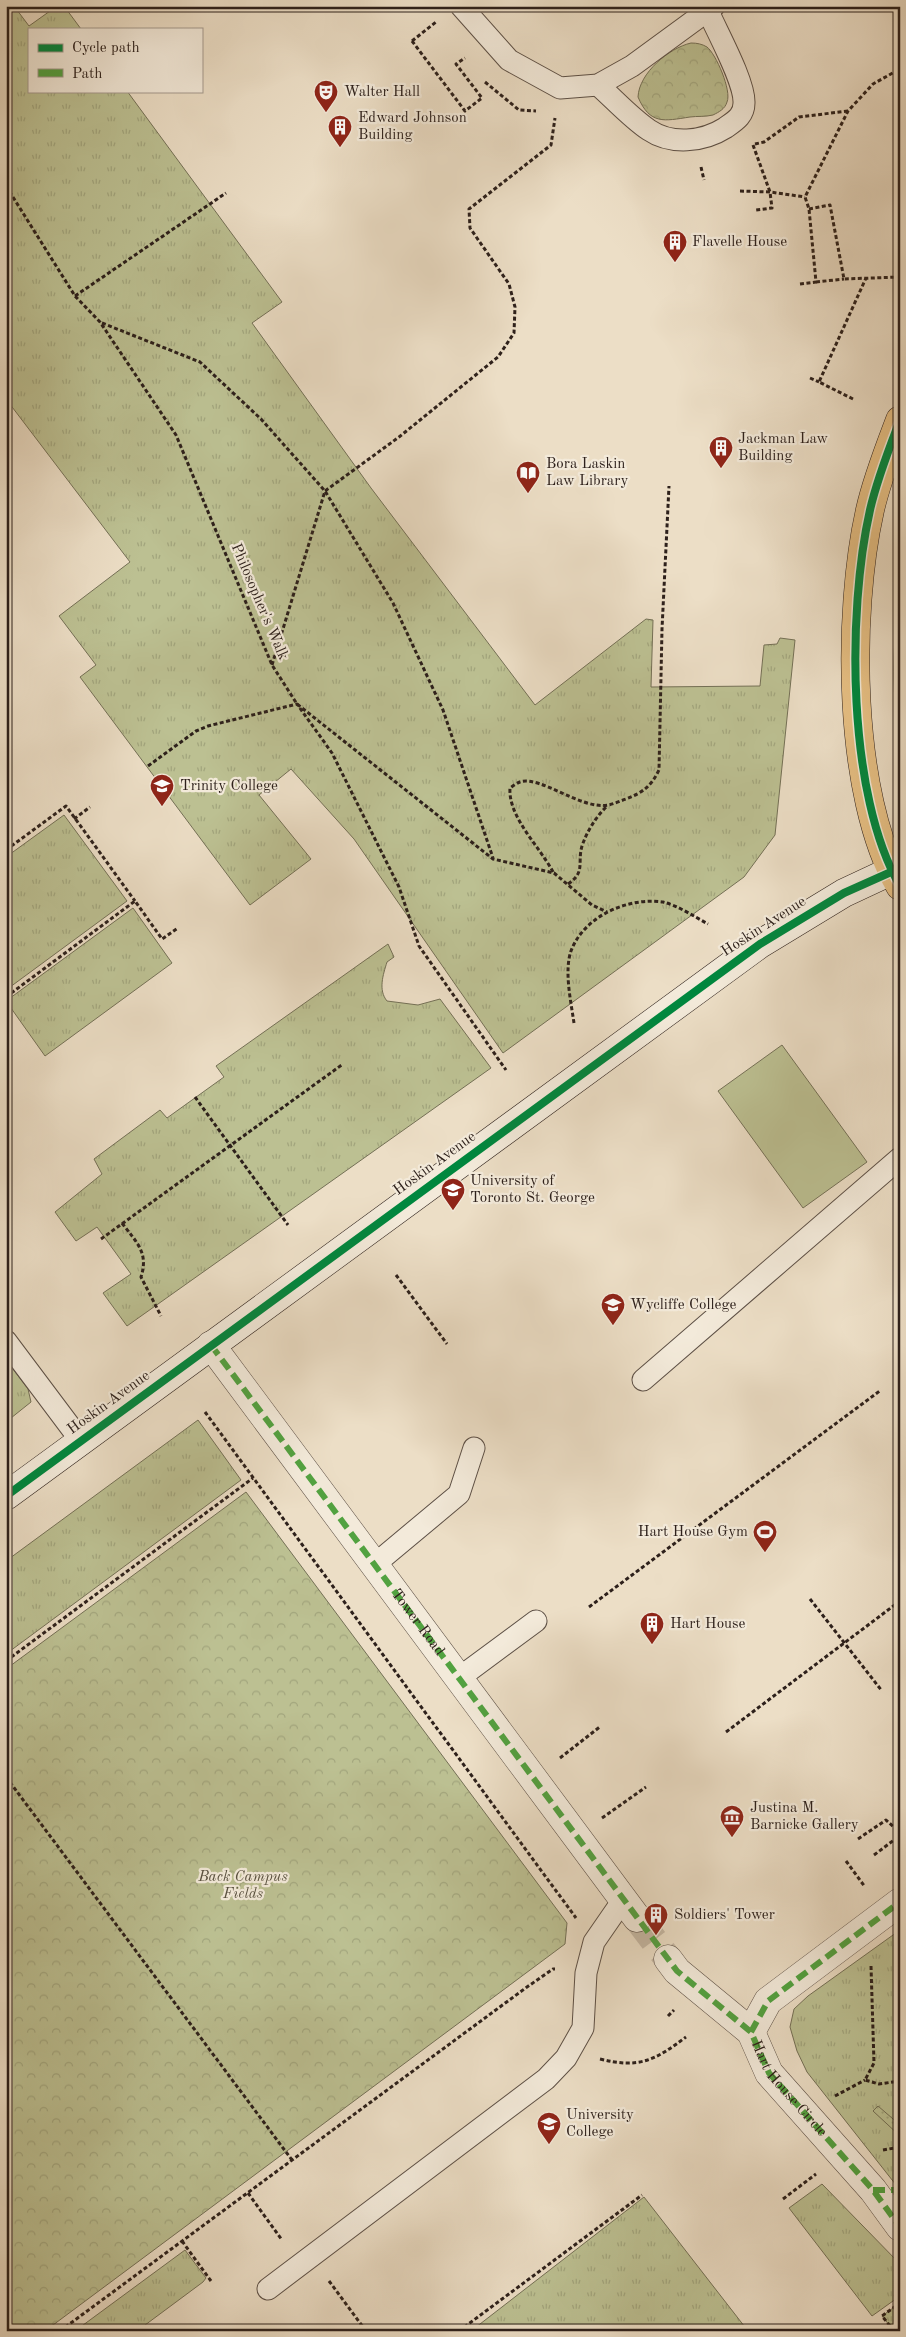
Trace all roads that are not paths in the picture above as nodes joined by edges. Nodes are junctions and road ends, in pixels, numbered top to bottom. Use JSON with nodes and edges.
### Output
{"nodes":[{"id":1,"x":461,"y":6,"type":"edge"},
{"id":2,"x":711,"y":9,"type":"edge"},
{"id":3,"x":598,"y":85,"type":"junction"},
{"id":4,"x":900,"y":420,"type":"edge"},
{"id":5,"x":895,"y":878,"type":"edge"},
{"id":6,"x":900,"y":1158,"type":"edge"},
{"id":7,"x":6,"y":1341,"type":"edge"},
{"id":8,"x":212,"y":1345,"type":"junction"},
{"id":9,"x":643,"y":1380,"type":"dead end"},
{"id":10,"x":81,"y":1441,"type":"junction"},
{"id":11,"x":474,"y":1448,"type":"dead end"},
{"id":12,"x":6,"y":1496,"type":"edge"},
{"id":13,"x":374,"y":1565,"type":"junction"},
{"id":14,"x":536,"y":1621,"type":"dead end"},
{"id":15,"x":458,"y":1678,"type":"junction"},
{"id":16,"x":900,"y":1902,"type":"edge"},
{"id":17,"x":630,"y":1909,"type":"joint"},
{"id":18,"x":668,"y":1959,"type":"tunnel mouth"},
{"id":19,"x":751,"y":2032,"type":"junction"},
{"id":20,"x":873,"y":2190,"type":"junction"},
{"id":21,"x":900,"y":2190,"type":"edge"},
{"id":22,"x":900,"y":2227,"type":"edge"},
{"id":23,"x":268,"y":2289,"type":"dead end"}],
"edges":[{"from":1,"to":3,"type":"lane"},
{"from":2,"to":3,"type":"lane"},
{"from":2,"to":3,"type":"lane"},
{"from":4,"to":5,"type":"main road"},
{"from":5,"to":8,"type":"street","name":"Hoskin Avenue"},
{"from":6,"to":9,"type":"lane"},
{"from":7,"to":10,"type":"lane"},
{"from":8,"to":10,"type":"street","name":"Hoskin Avenue"},
{"from":8,"to":13,"type":"street","name":"Tower Road"},
{"from":10,"to":12,"type":"street","name":"Hoskin Avenue"},
{"from":11,"to":13,"type":"lane"},
{"from":13,"to":15,"type":"street","name":"Tower Road"},
{"from":14,"to":15,"type":"lane"},
{"from":15,"to":17,"type":"street","name":"Tower Road"},
{"from":16,"to":19,"type":"street","name":"Hart House Circle"},
{"from":17,"to":23,"type":"lane"},
{"from":18,"to":19,"type":"street"},
{"from":19,"to":20,"type":"street","name":"Hart House Circle"},
{"from":20,"to":21,"type":"street"},
{"from":20,"to":22,"type":"street","name":"Hart House Circle"}]}
